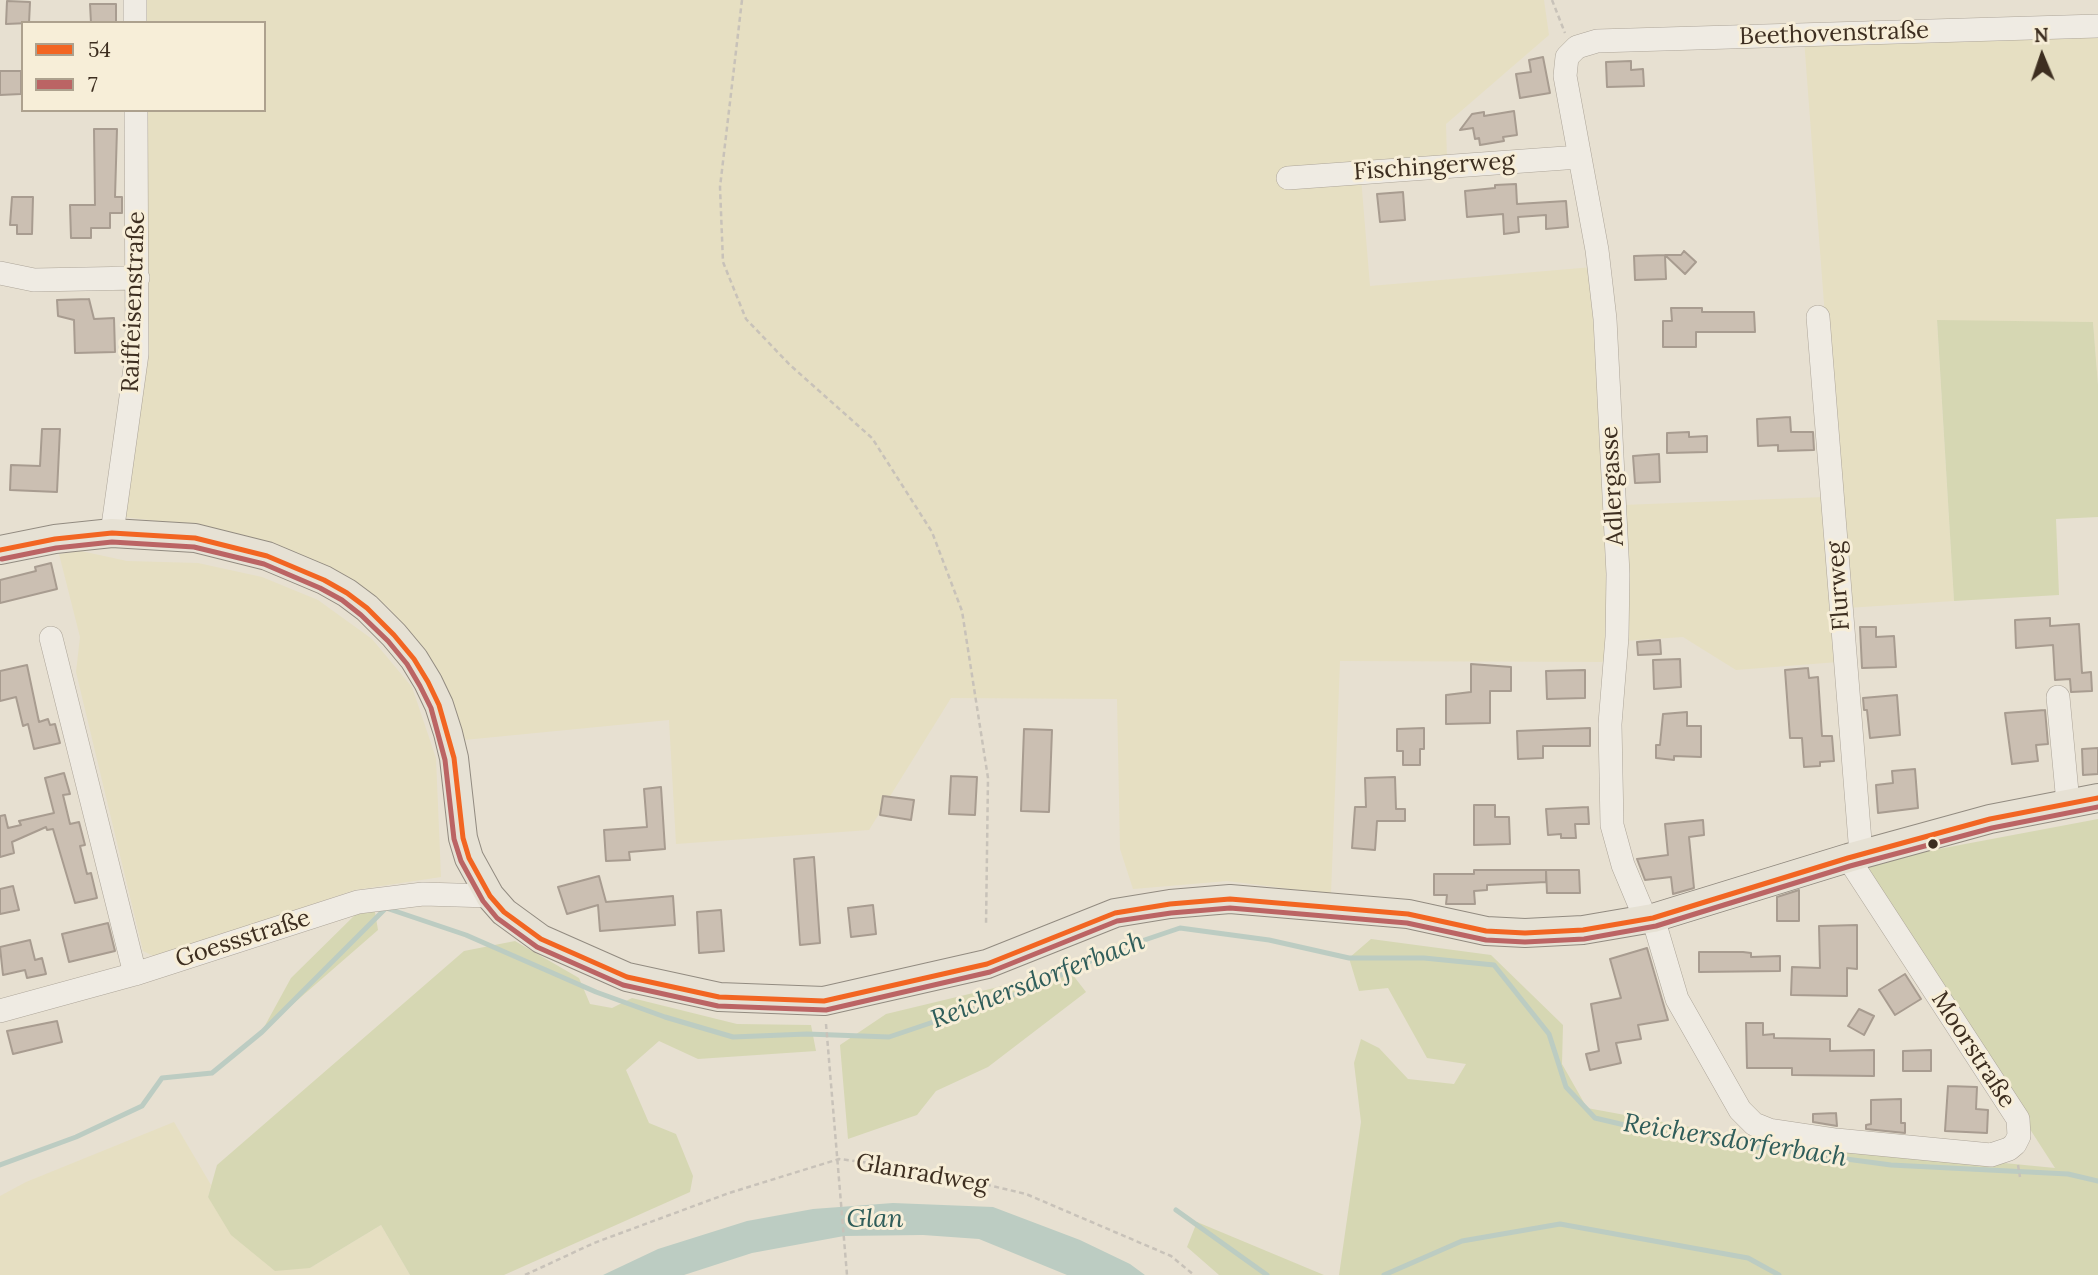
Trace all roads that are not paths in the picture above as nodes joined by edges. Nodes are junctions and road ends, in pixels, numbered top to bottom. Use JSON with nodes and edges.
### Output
{"nodes":[{"id":1,"x":135,"y":0,"type":"edge"},
{"id":2,"x":135,"y":21,"type":"edge"},
{"id":3,"x":2098,"y":26,"type":"edge"},
{"id":4,"x":1572,"y":51,"type":"joint"},
{"id":5,"x":136,"y":112,"type":"edge"},
{"id":6,"x":1579,"y":157,"type":"junction"},
{"id":7,"x":1288,"y":178,"type":"dead end"},
{"id":8,"x":0,"y":273,"type":"edge"},
{"id":9,"x":138,"y":278,"type":"junction"},
{"id":10,"x":1818,"y":317,"type":"dead end"},
{"id":11,"x":112,"y":534,"type":"junction"},
{"id":12,"x":0,"y":550,"type":"edge"},
{"id":13,"x":51,"y":638,"type":"dead end"},
{"id":14,"x":2058,"y":697,"type":"dead end"},
{"id":15,"x":2098,"y":798,"type":"edge"},
{"id":16,"x":2068,"y":803,"type":"junction"},
{"id":17,"x":1854,"y":856,"type":"junction"},
{"id":18,"x":490,"y":896,"type":"junction"},
{"id":19,"x":1649,"y":919,"type":"junction"},
{"id":20,"x":135,"y":974,"type":"junction"},
{"id":21,"x":0,"y":1012,"type":"edge"}],
"edges":[{"from":1,"to":2,"type":"street"},
{"from":3,"to":4,"type":"street","name":"Beethovenstraße"},
{"from":4,"to":6,"type":"street","name":"Adlergasse"},
{"from":5,"to":9,"type":"street","name":"Raiffeisenstraße"},
{"from":6,"to":7,"type":"street","name":"Fischingerweg"},
{"from":6,"to":19,"type":"street","name":"Adlergasse"},
{"from":8,"to":9,"type":"street"},
{"from":9,"to":11,"type":"street","name":"Raiffeisenstraße"},
{"from":10,"to":17,"type":"street","name":"Flurweg"},
{"from":11,"to":12,"type":"main road"},
{"from":11,"to":18,"type":"main road"},
{"from":13,"to":20,"type":"street"},
{"from":14,"to":16,"type":"street"},
{"from":15,"to":16,"type":"main road"},
{"from":16,"to":17,"type":"main road"},
{"from":17,"to":19,"type":"main road"},
{"from":17,"to":19,"type":"street","name":"Moorstraße"},
{"from":18,"to":19,"type":"main road"},
{"from":18,"to":20,"type":"street","name":"Goessstraße"},
{"from":20,"to":21,"type":"street","name":"Goessstraße"}]}
